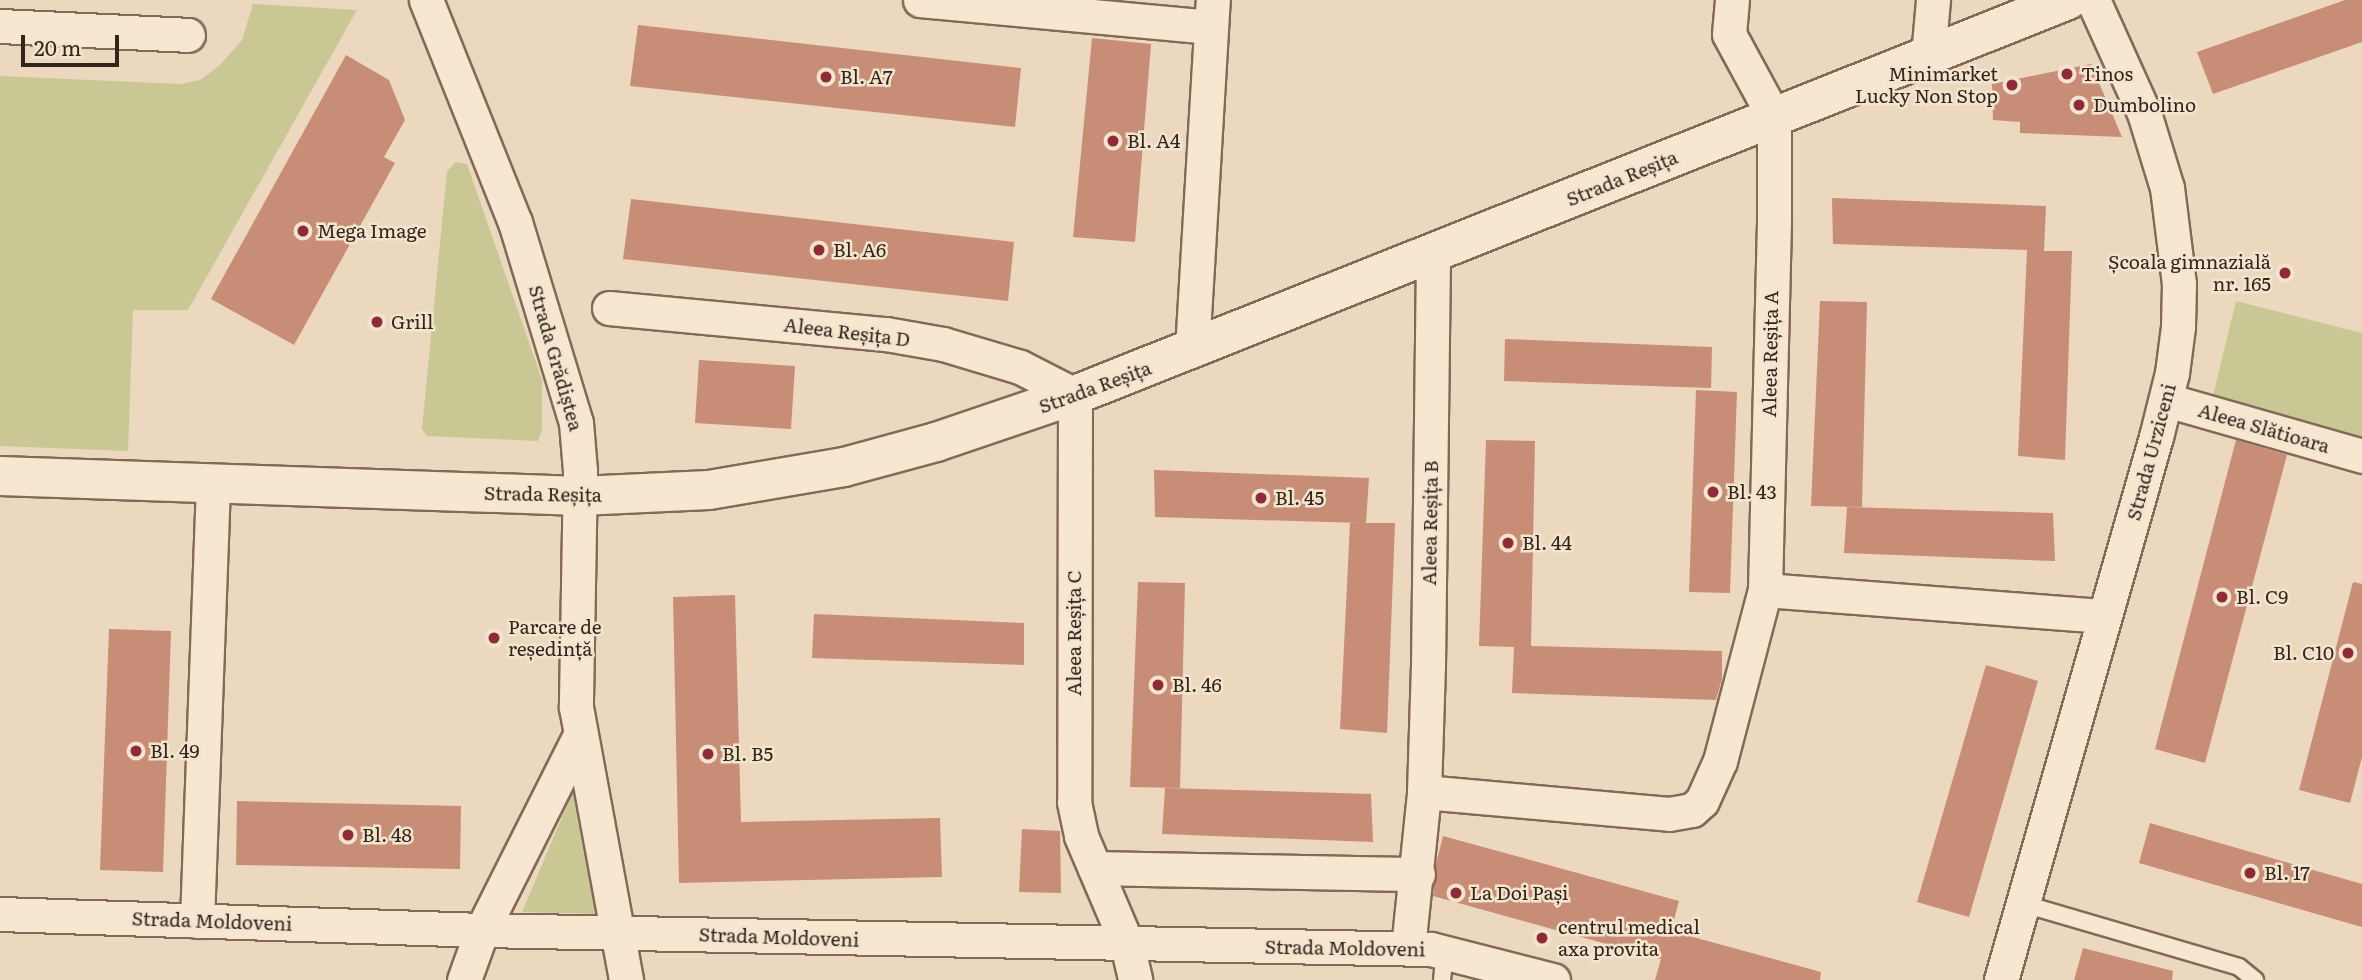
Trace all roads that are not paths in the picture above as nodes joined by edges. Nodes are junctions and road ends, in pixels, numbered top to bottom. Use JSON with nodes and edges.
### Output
{"nodes":[{"id":1,"x":426,"y":0,"type":"edge"},
{"id":2,"x":920,"y":0,"type":"edge"},
{"id":3,"x":1732,"y":0,"type":"edge"},
{"id":4,"x":1933,"y":0,"type":"edge"},
{"id":5,"x":2068,"y":0,"type":"edge"},
{"id":6,"x":2093,"y":0,"type":"edge"},
{"id":7,"x":1212,"y":13,"type":"edge"},
{"id":8,"x":0,"y":26,"type":"edge"},
{"id":9,"x":188,"y":35,"type":"dead end"},
{"id":10,"x":1928,"y":56,"type":"junction"},
{"id":11,"x":1774,"y":117,"type":"junction"},
{"id":12,"x":1433,"y":254,"type":"junction"},
{"id":13,"x":610,"y":308,"type":"dead end"},
{"id":14,"x":1192,"y":350,"type":"junction"},
{"id":15,"x":1074,"y":395,"type":"junction"},
{"id":16,"x":2166,"y":400,"type":"junction"},
{"id":17,"x":2362,"y":456,"type":"edge"},
{"id":18,"x":0,"y":476,"type":"edge"},
{"id":19,"x":213,"y":483,"type":"junction"},
{"id":20,"x":580,"y":496,"type":"junction"},
{"id":21,"x":1763,"y":598,"type":"junction"},
{"id":22,"x":2105,"y":617,"type":"junction"},
{"id":23,"x":580,"y":735,"type":"junction"},
{"id":24,"x":1424,"y":792,"type":"junction"},
{"id":25,"x":1095,"y":868,"type":"junction"},
{"id":26,"x":1418,"y":874,"type":"junction"},
{"id":27,"x":2024,"y":904,"type":"junction"},
{"id":28,"x":0,"y":914,"type":"edge"},
{"id":29,"x":197,"y":921,"type":"junction"},
{"id":30,"x":482,"y":930,"type":"junction"},
{"id":31,"x":618,"y":932,"type":"junction"},
{"id":32,"x":1127,"y":944,"type":"junction"},
{"id":33,"x":1408,"y":948,"type":"junction"},
{"id":34,"x":1443,"y":966,"type":"edge"},
{"id":35,"x":464,"y":980,"type":"edge"},
{"id":36,"x":626,"y":980,"type":"edge"},
{"id":37,"x":1135,"y":980,"type":"edge"},
{"id":38,"x":1553,"y":980,"type":"edge"},
{"id":39,"x":2001,"y":980,"type":"edge"},
{"id":40,"x":2255,"y":980,"type":"edge"}],
"edges":[{"from":1,"to":20,"type":"street","name":"Strada Grădiștea"},
{"from":2,"to":7,"type":"street"},
{"from":3,"to":11,"type":"street"},
{"from":4,"to":10,"type":"street"},
{"from":5,"to":10,"type":"street","name":"Strada Reșița"},
{"from":6,"to":16,"type":"street","name":"Strada Urziceni"},
{"from":7,"to":14,"type":"street"},
{"from":8,"to":9,"type":"street"},
{"from":10,"to":11,"type":"street","name":"Strada Reșița"},
{"from":11,"to":12,"type":"street","name":"Strada Reșița"},
{"from":11,"to":21,"type":"street","name":"Aleea Reșița A"},
{"from":12,"to":14,"type":"street","name":"Strada Reșița"},
{"from":12,"to":24,"type":"street","name":"Aleea Reșița B"},
{"from":13,"to":15,"type":"street","name":"Aleea Reșița D"},
{"from":14,"to":15,"type":"street","name":"Strada Reșița"},
{"from":15,"to":20,"type":"street","name":"Strada Reșița"},
{"from":15,"to":25,"type":"street","name":"Aleea Reșița C"},
{"from":16,"to":17,"type":"street","name":"Aleea Slătioara"},
{"from":16,"to":22,"type":"street","name":"Strada Urziceni"},
{"from":18,"to":19,"type":"street","name":"Strada Reșița"},
{"from":19,"to":20,"type":"street","name":"Strada Reșița"},
{"from":19,"to":29,"type":"street"},
{"from":20,"to":23,"type":"street","name":"Strada Grădiștea"},
{"from":21,"to":22,"type":"street"},
{"from":21,"to":24,"type":"street"},
{"from":22,"to":27,"type":"street","name":"Strada Urziceni"},
{"from":23,"to":30,"type":"street"},
{"from":23,"to":31,"type":"street","name":"Strada Grădiștea"},
{"from":24,"to":26,"type":"street","name":"Aleea Reșița B"},
{"from":25,"to":26,"type":"street"},
{"from":25,"to":32,"type":"street","name":"Aleea Reșița C"},
{"from":26,"to":33,"type":"street","name":"Aleea Reșița B"},
{"from":27,"to":39,"type":"street","name":"Strada Urziceni"},
{"from":27,"to":40,"type":"lane"},
{"from":28,"to":29,"type":"street","name":"Strada Moldoveni"},
{"from":29,"to":30,"type":"street","name":"Strada Moldoveni"},
{"from":30,"to":31,"type":"street","name":"Strada Moldoveni"},
{"from":30,"to":35,"type":"street"},
{"from":31,"to":32,"type":"street","name":"Strada Moldoveni"},
{"from":31,"to":36,"type":"street","name":"Strada Grădiștea"},
{"from":32,"to":33,"type":"street","name":"Strada Moldoveni"},
{"from":32,"to":37,"type":"street","name":"Aleea Reșița C"},
{"from":33,"to":34,"type":"street","name":"Strada Moldoveni"},
{"from":34,"to":38,"type":"street","name":"Strada Moldoveni"}]}
